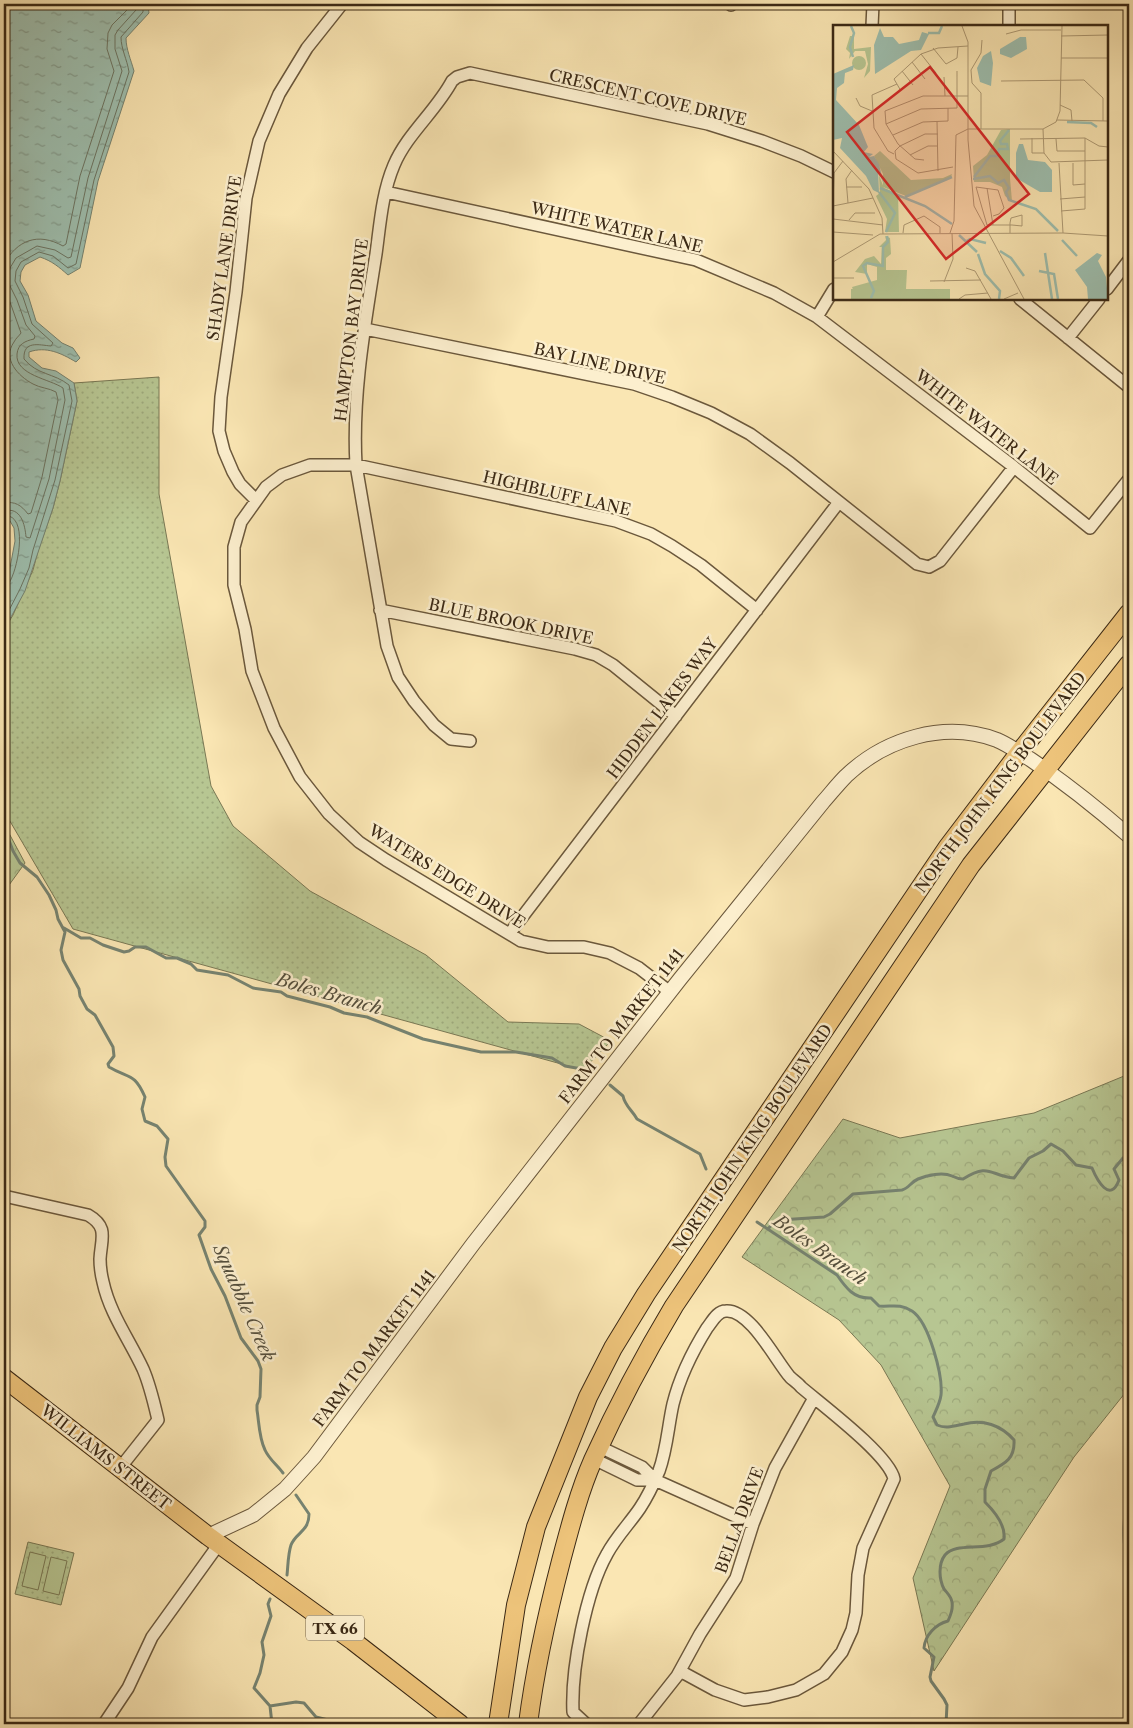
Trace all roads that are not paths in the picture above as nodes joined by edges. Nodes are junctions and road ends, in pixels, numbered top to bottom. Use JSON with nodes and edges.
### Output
{"nodes":[{"id":1,"x":342,"y":4,"type":"edge"},
{"id":2,"x":872,"y":4,"type":"edge"},
{"id":3,"x":1009,"y":4,"type":"edge"},
{"id":4,"x":872,"y":25,"type":"edge"},
{"id":5,"x":1009,"y":25,"type":"edge"},
{"id":6,"x":452,"y":82,"type":"joint"},
{"id":7,"x":833,"y":172,"type":"edge"},
{"id":8,"x":386,"y":192,"type":"junction"},
{"id":9,"x":1129,"y":260,"type":"edge"},
{"id":10,"x":1108,"y":288,"type":"edge"},
{"id":11,"x":833,"y":291,"type":"edge"},
{"id":12,"x":1021,"y":300,"type":"edge"},
{"id":13,"x":1098,"y":300,"type":"edge"},
{"id":14,"x":817,"y":317,"type":"junction"},
{"id":15,"x":365,"y":329,"type":"junction"},
{"id":16,"x":1068,"y":338,"type":"junction"},
{"id":17,"x":1129,"y":387,"type":"edge"},
{"id":18,"x":356,"y":465,"type":"junction"},
{"id":19,"x":1014,"y":467,"type":"junction"},
{"id":20,"x":1129,"y":479,"type":"edge"},
{"id":21,"x":256,"y":500,"type":"junction"},
{"id":22,"x":839,"y":502,"type":"junction"},
{"id":23,"x":380,"y":610,"type":"junction"},
{"id":24,"x":757,"y":610,"type":"junction"},
{"id":25,"x":1129,"y":613,"type":"edge"},
{"id":26,"x":1129,"y":664,"type":"edge"},
{"id":27,"x":676,"y":716,"type":"junction"},
{"id":28,"x":470,"y":741,"type":"dead end"},
{"id":29,"x":1019,"y":752,"type":"junction"},
{"id":30,"x":1046,"y":770,"type":"junction"},
{"id":31,"x":1129,"y":836,"type":"edge"},
{"id":32,"x":510,"y":933,"type":"junction"},
{"id":33,"x":670,"y":992,"type":"junction"},
{"id":34,"x":767,"y":1116,"type":"junction"},
{"id":35,"x":790,"y":1133,"type":"junction"},
{"id":36,"x":4,"y":1196,"type":"edge"},
{"id":37,"x":4,"y":1378,"type":"edge"},
{"id":38,"x":814,"y":1398,"type":"junction"},
{"id":39,"x":570,"y":1442,"type":"junction"},
{"id":40,"x":597,"y":1453,"type":"junction"},
{"id":41,"x":120,"y":1468,"type":"junction"},
{"id":42,"x":655,"y":1480,"type":"junction"},
{"id":43,"x":753,"y":1524,"type":"junction"},
{"id":44,"x":213,"y":1540,"type":"junction"},
{"id":45,"x":680,"y":1671,"type":"junction"},
{"id":46,"x":104,"y":1724,"type":"edge"},
{"id":47,"x":460,"y":1724,"type":"edge"},
{"id":48,"x":498,"y":1724,"type":"edge"},
{"id":49,"x":528,"y":1724,"type":"edge"},
{"id":50,"x":586,"y":1724,"type":"edge"},
{"id":51,"x":639,"y":1724,"type":"edge"}],
"edges":[{"from":1,"to":21,"type":"street","name":"SHADY LANE DRIVE"},
{"from":2,"to":4,"type":"street"},
{"from":3,"to":5,"type":"street"},
{"from":6,"to":7,"type":"street","name":"CRESCENT COVE DRIVE"},
{"from":6,"to":8,"type":"street","name":"HAMPTON BAY DRIVE"},
{"from":8,"to":14,"type":"street","name":"WHITE WATER LANE"},
{"from":8,"to":15,"type":"street","name":"HAMPTON BAY DRIVE"},
{"from":9,"to":10,"type":"street"},
{"from":11,"to":14,"type":"street"},
{"from":12,"to":16,"type":"street"},
{"from":13,"to":16,"type":"street"},
{"from":14,"to":19,"type":"street","name":"WHITE WATER LANE"},
{"from":15,"to":18,"type":"street","name":"HAMPTON BAY DRIVE"},
{"from":15,"to":22,"type":"street","name":"BAY LINE DRIVE"},
{"from":16,"to":17,"type":"street"},
{"from":18,"to":21,"type":"street","name":"WATERS EDGE DRIVE"},
{"from":18,"to":23,"type":"street","name":"HAMPTON BAY DRIVE"},
{"from":18,"to":24,"type":"street","name":"HIGHBLUFF LANE"},
{"from":19,"to":20,"type":"street","name":"WHITE WATER LANE"},
{"from":19,"to":22,"type":"street","name":"BAY LINE DRIVE"},
{"from":21,"to":32,"type":"street","name":"WATERS EDGE DRIVE"},
{"from":22,"to":24,"type":"street","name":"HIDDEN LAKES WAY"},
{"from":23,"to":27,"type":"street","name":"BLUE BROOK DRIVE"},
{"from":23,"to":28,"type":"street","name":"HAMPTON BAY DRIVE"},
{"from":24,"to":27,"type":"street","name":"HIDDEN LAKES WAY"},
{"from":25,"to":29,"type":"main road","name":"NORTH JOHN KING BOULEVARD"},
{"from":26,"to":30,"type":"main road","name":"NORTH JOHN KING BOULEVARD"},
{"from":27,"to":32,"type":"street","name":"HIDDEN LAKES WAY"},
{"from":29,"to":30,"type":"street","name":"FARM TO MARKET 1141"},
{"from":29,"to":33,"type":"street","name":"FARM TO MARKET 1141"},
{"from":29,"to":34,"type":"main road","name":"NORTH JOHN KING BOULEVARD"},
{"from":30,"to":31,"type":"street","name":"FARM TO MARKET 1141"},
{"from":30,"to":35,"type":"main road","name":"NORTH JOHN KING BOULEVARD"},
{"from":32,"to":33,"type":"street","name":"WATERS EDGE DRIVE"},
{"from":33,"to":44,"type":"street","name":"FARM TO MARKET 1141"},
{"from":34,"to":35,"type":"main road"},
{"from":34,"to":39,"type":"main road","name":"NORTH JOHN KING BOULEVARD"},
{"from":35,"to":40,"type":"main road","name":"NORTH JOHN KING BOULEVARD"},
{"from":36,"to":41,"type":"street"},
{"from":37,"to":41,"type":"main road","name":"WILLIAMS STREET","number":"TX 66"},
{"from":38,"to":42,"type":"street"},
{"from":38,"to":43,"type":"street","name":"BELLA DRIVE"},
{"from":38,"to":45,"type":"street"},
{"from":39,"to":40,"type":"main road"},
{"from":39,"to":48,"type":"main road","name":"NORTH JOHN KING BOULEVARD"},
{"from":40,"to":42,"type":"street"},
{"from":40,"to":49,"type":"main road","name":"NORTH JOHN KING BOULEVARD"},
{"from":41,"to":44,"type":"main road","name":"WILLIAMS STREET","number":"TX 66"},
{"from":42,"to":43,"type":"street"},
{"from":42,"to":50,"type":"street"},
{"from":43,"to":45,"type":"street","name":"BELLA DRIVE"},
{"from":44,"to":46,"type":"street"},
{"from":44,"to":47,"type":"main road","number":"TX 66"},
{"from":45,"to":51,"type":"street","name":"BELLA DRIVE"}]}
